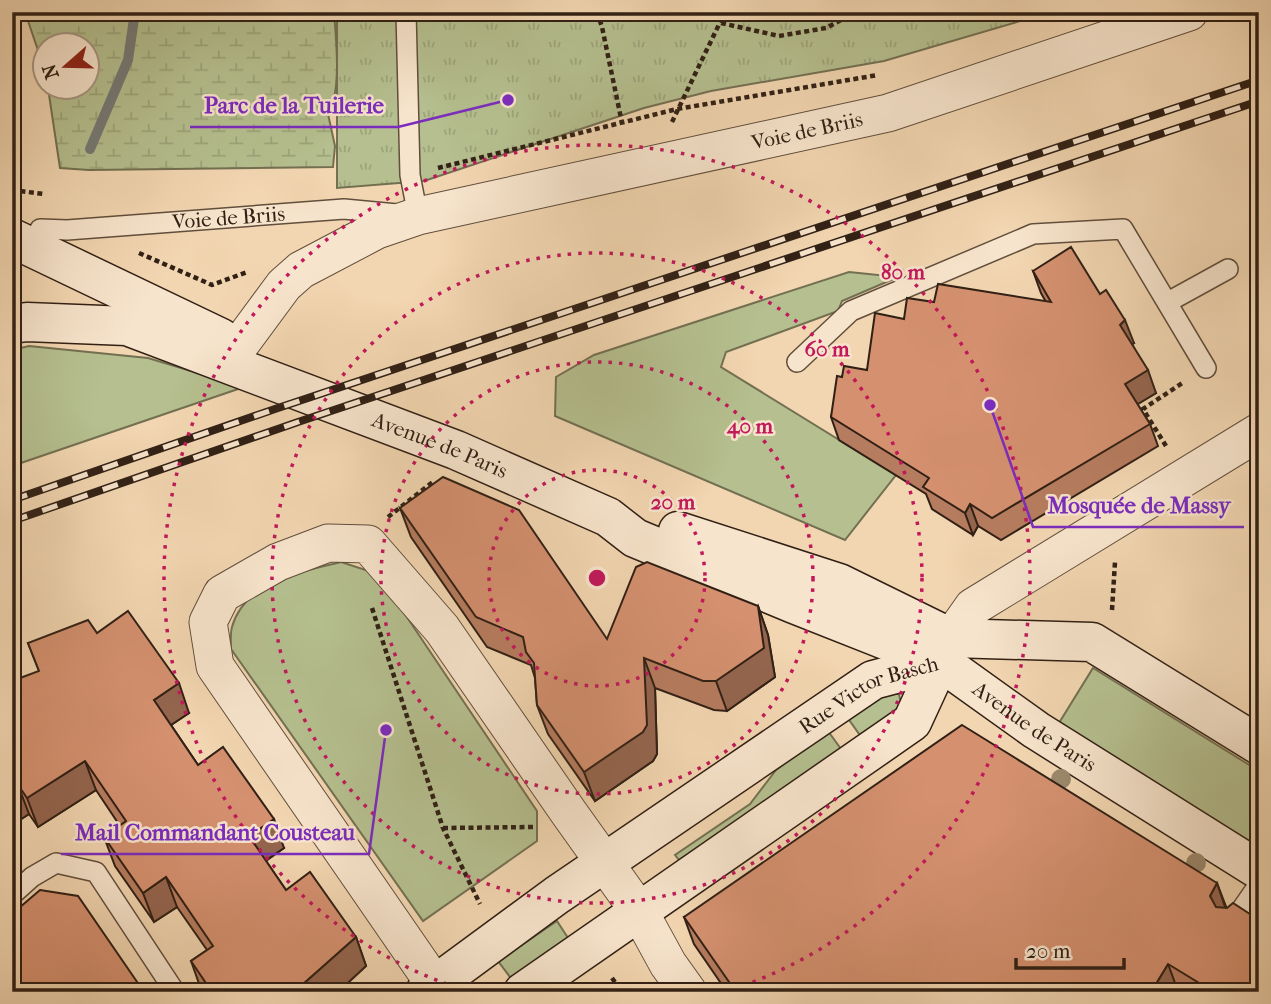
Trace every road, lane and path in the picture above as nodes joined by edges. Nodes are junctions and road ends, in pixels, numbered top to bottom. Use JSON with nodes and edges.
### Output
{"nodes":[{"id":1,"x":406,"y":12,"type":"edge"},
{"id":2,"x":597,"y":12,"type":"edge"},
{"id":3,"x":725,"y":12,"type":"edge"},
{"id":4,"x":856,"y":12,"type":"edge"},
{"id":5,"x":940,"y":12,"type":"edge"},
{"id":6,"x":963,"y":12,"type":"edge"},
{"id":7,"x":1189,"y":12,"type":"edge"},
{"id":8,"x":721,"y":23,"type":"junction"},
{"id":9,"x":886,"y":73,"type":"dead end"},
{"id":10,"x":677,"y":109,"type":"junction"},
{"id":11,"x":622,"y":123,"type":"junction"},
{"id":12,"x":658,"y":163,"type":"junction"},
{"id":13,"x":410,"y":175,"type":"junction"},
{"id":14,"x":12,"y":190,"type":"edge"},
{"id":15,"x":44,"y":194,"type":"dead end"},
{"id":16,"x":418,"y":216,"type":"junction"},
{"id":17,"x":107,"y":226,"type":"junction"},
{"id":18,"x":26,"y":234,"type":"edge"},
{"id":19,"x":1228,"y":269,"type":"dead end"},
{"id":20,"x":279,"y":295,"type":"junction"},
{"id":21,"x":1168,"y":302,"type":"junction"},
{"id":22,"x":12,"y":324,"type":"edge"},
{"id":23,"x":239,"y":346,"type":"junction"},
{"id":24,"x":797,"y":362,"type":"dead end"},
{"id":25,"x":1206,"y":368,"type":"joint"},
{"id":26,"x":270,"y":380,"type":"junction"},
{"id":27,"x":1259,"y":432,"type":"edge"},
{"id":28,"x":443,"y":474,"type":"edge"},
{"id":29,"x":1184,"y":477,"type":"junction"},
{"id":30,"x":368,"y":544,"type":"junction"},
{"id":31,"x":1115,"y":553,"type":"dead end"},
{"id":32,"x":1112,"y":611,"type":"dead end"},
{"id":33,"x":946,"y":650,"type":"junction"},
{"id":34,"x":1259,"y":745,"type":"edge"},
{"id":35,"x":540,"y":827,"type":"dead end"},
{"id":36,"x":443,"y":828,"type":"junction"},
{"id":37,"x":604,"y":862,"type":"junction"},
{"id":38,"x":1259,"y":870,"type":"edge"},
{"id":39,"x":1259,"y":884,"type":"edge"},
{"id":40,"x":12,"y":895,"type":"edge"},
{"id":41,"x":481,"y":904,"type":"dead end"},
{"id":42,"x":639,"y":911,"type":"junction"},
{"id":43,"x":1232,"y":923,"type":"edge"},
{"id":44,"x":612,"y":978,"type":"dead end"},
{"id":45,"x":433,"y":989,"type":"edge"},
{"id":46,"x":175,"y":992,"type":"edge"},
{"id":47,"x":523,"y":992,"type":"edge"},
{"id":48,"x":622,"y":992,"type":"edge"},
{"id":49,"x":688,"y":992,"type":"edge"}],
"edges":[{"from":1,"to":13,"type":"lane"},
{"from":2,"to":11,"type":"path"},
{"from":3,"to":8,"type":"path"},
{"from":4,"to":8,"type":"path"},
{"from":5,"to":6,"type":"path"},
{"from":7,"to":12,"type":"street","name":"Voie de Briis"},
{"from":8,"to":10,"type":"path"},
{"from":9,"to":10,"type":"path"},
{"from":10,"to":11,"type":"path"},
{"from":10,"to":12,"type":"path"},
{"from":11,"to":13,"type":"path"},
{"from":12,"to":16,"type":"street","name":"Voie de Briis"},
{"from":13,"to":16,"type":"lane"},
{"from":14,"to":15,"type":"path"},
{"from":16,"to":17,"type":"lane","name":"Voie de Briis"},
{"from":16,"to":20,"type":"street","name":"Voie de Briis"},
{"from":17,"to":18,"type":"lane","name":"Voie de Briis"},
{"from":17,"to":20,"type":"path"},
{"from":18,"to":23,"type":"street","name":"Avenue de Paris"},
{"from":19,"to":21,"type":"lane"},
{"from":20,"to":23,"type":"street","name":"Voie de Briis"},
{"from":21,"to":24,"type":"lane"},
{"from":21,"to":25,"type":"lane"},
{"from":22,"to":26,"type":"street","name":"Avenue de Paris"},
{"from":23,"to":26,"type":"street","name":"Avenue de Paris"},
{"from":25,"to":29,"type":"path"},
{"from":26,"to":33,"type":"street","name":"Avenue de Paris"},
{"from":27,"to":29,"type":"street"},
{"from":28,"to":30,"type":"path"},
{"from":29,"to":33,"type":"street"},
{"from":30,"to":36,"type":"path"},
{"from":30,"to":37,"type":"street"},
{"from":30,"to":45,"type":"street"},
{"from":31,"to":32,"type":"path"},
{"from":33,"to":34,"type":"street","name":"Avenue de Paris"},
{"from":33,"to":37,"type":"street","name":"Rue Victor Basch"},
{"from":33,"to":38,"type":"street","name":"Avenue de Paris"},
{"from":33,"to":42,"type":"street","name":"Rue Victor Basch"},
{"from":35,"to":36,"type":"path"},
{"from":36,"to":41,"type":"path"},
{"from":37,"to":42,"type":"street"},
{"from":37,"to":45,"type":"street","name":"Rue Victor Basch"},
{"from":39,"to":43,"type":"lane"},
{"from":40,"to":46,"type":"lane"},
{"from":42,"to":47,"type":"street","name":"Rue Victor Basch"},
{"from":42,"to":49,"type":"street"},
{"from":44,"to":48,"type":"path"}]}
